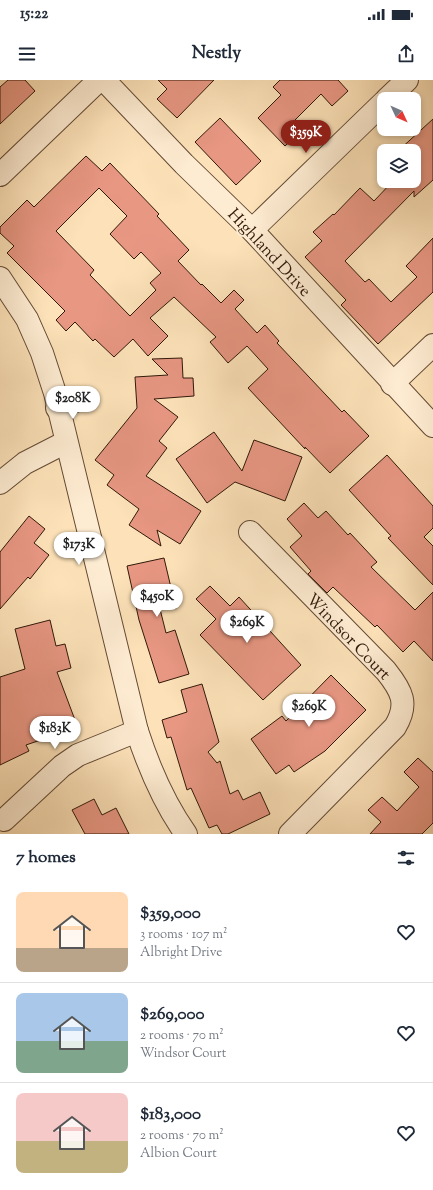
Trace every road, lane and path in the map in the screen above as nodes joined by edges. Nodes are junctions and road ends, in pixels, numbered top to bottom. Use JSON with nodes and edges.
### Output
{"nodes":[{"id":1,"x":99,"y":80,"type":"edge"},
{"id":2,"x":104,"y":80,"type":"edge"},
{"id":3,"x":407,"y":80,"type":"edge"},
{"id":4,"x":394,"y":92,"type":"edge"},
{"id":5,"x":377,"y":109,"type":"edge"},
{"id":6,"x":0,"y":175,"type":"edge"},
{"id":7,"x":252,"y":230,"type":"junction"},
{"id":8,"x":0,"y":278,"type":"edge"},
{"id":9,"x":433,"y":345,"type":"edge"},
{"id":10,"x":392,"y":384,"type":"junction"},
{"id":11,"x":433,"y":426,"type":"edge"},
{"id":12,"x":66,"y":442,"type":"junction"},
{"id":13,"x":0,"y":483,"type":"edge"},
{"id":14,"x":250,"y":532,"type":"dead end"},
{"id":15,"x":137,"y":731,"type":"junction"},
{"id":16,"x":4,"y":820,"type":"dead end"},
{"id":17,"x":186,"y":834,"type":"edge"},
{"id":18,"x":290,"y":834,"type":"edge"}],
"edges":[{"from":1,"to":6,"type":"street"},
{"from":2,"to":7,"type":"street","name":"Highland Drive"},
{"from":3,"to":4,"type":"street"},
{"from":5,"to":7,"type":"street"},
{"from":7,"to":10,"type":"street","name":"Highland Drive"},
{"from":8,"to":12,"type":"street"},
{"from":9,"to":10,"type":"street"},
{"from":10,"to":11,"type":"street","name":"Highland Drive"},
{"from":12,"to":13,"type":"street"},
{"from":12,"to":15,"type":"street"},
{"from":14,"to":18,"type":"street","name":"Windsor Court"},
{"from":15,"to":16,"type":"street"},
{"from":15,"to":17,"type":"street"}]}
